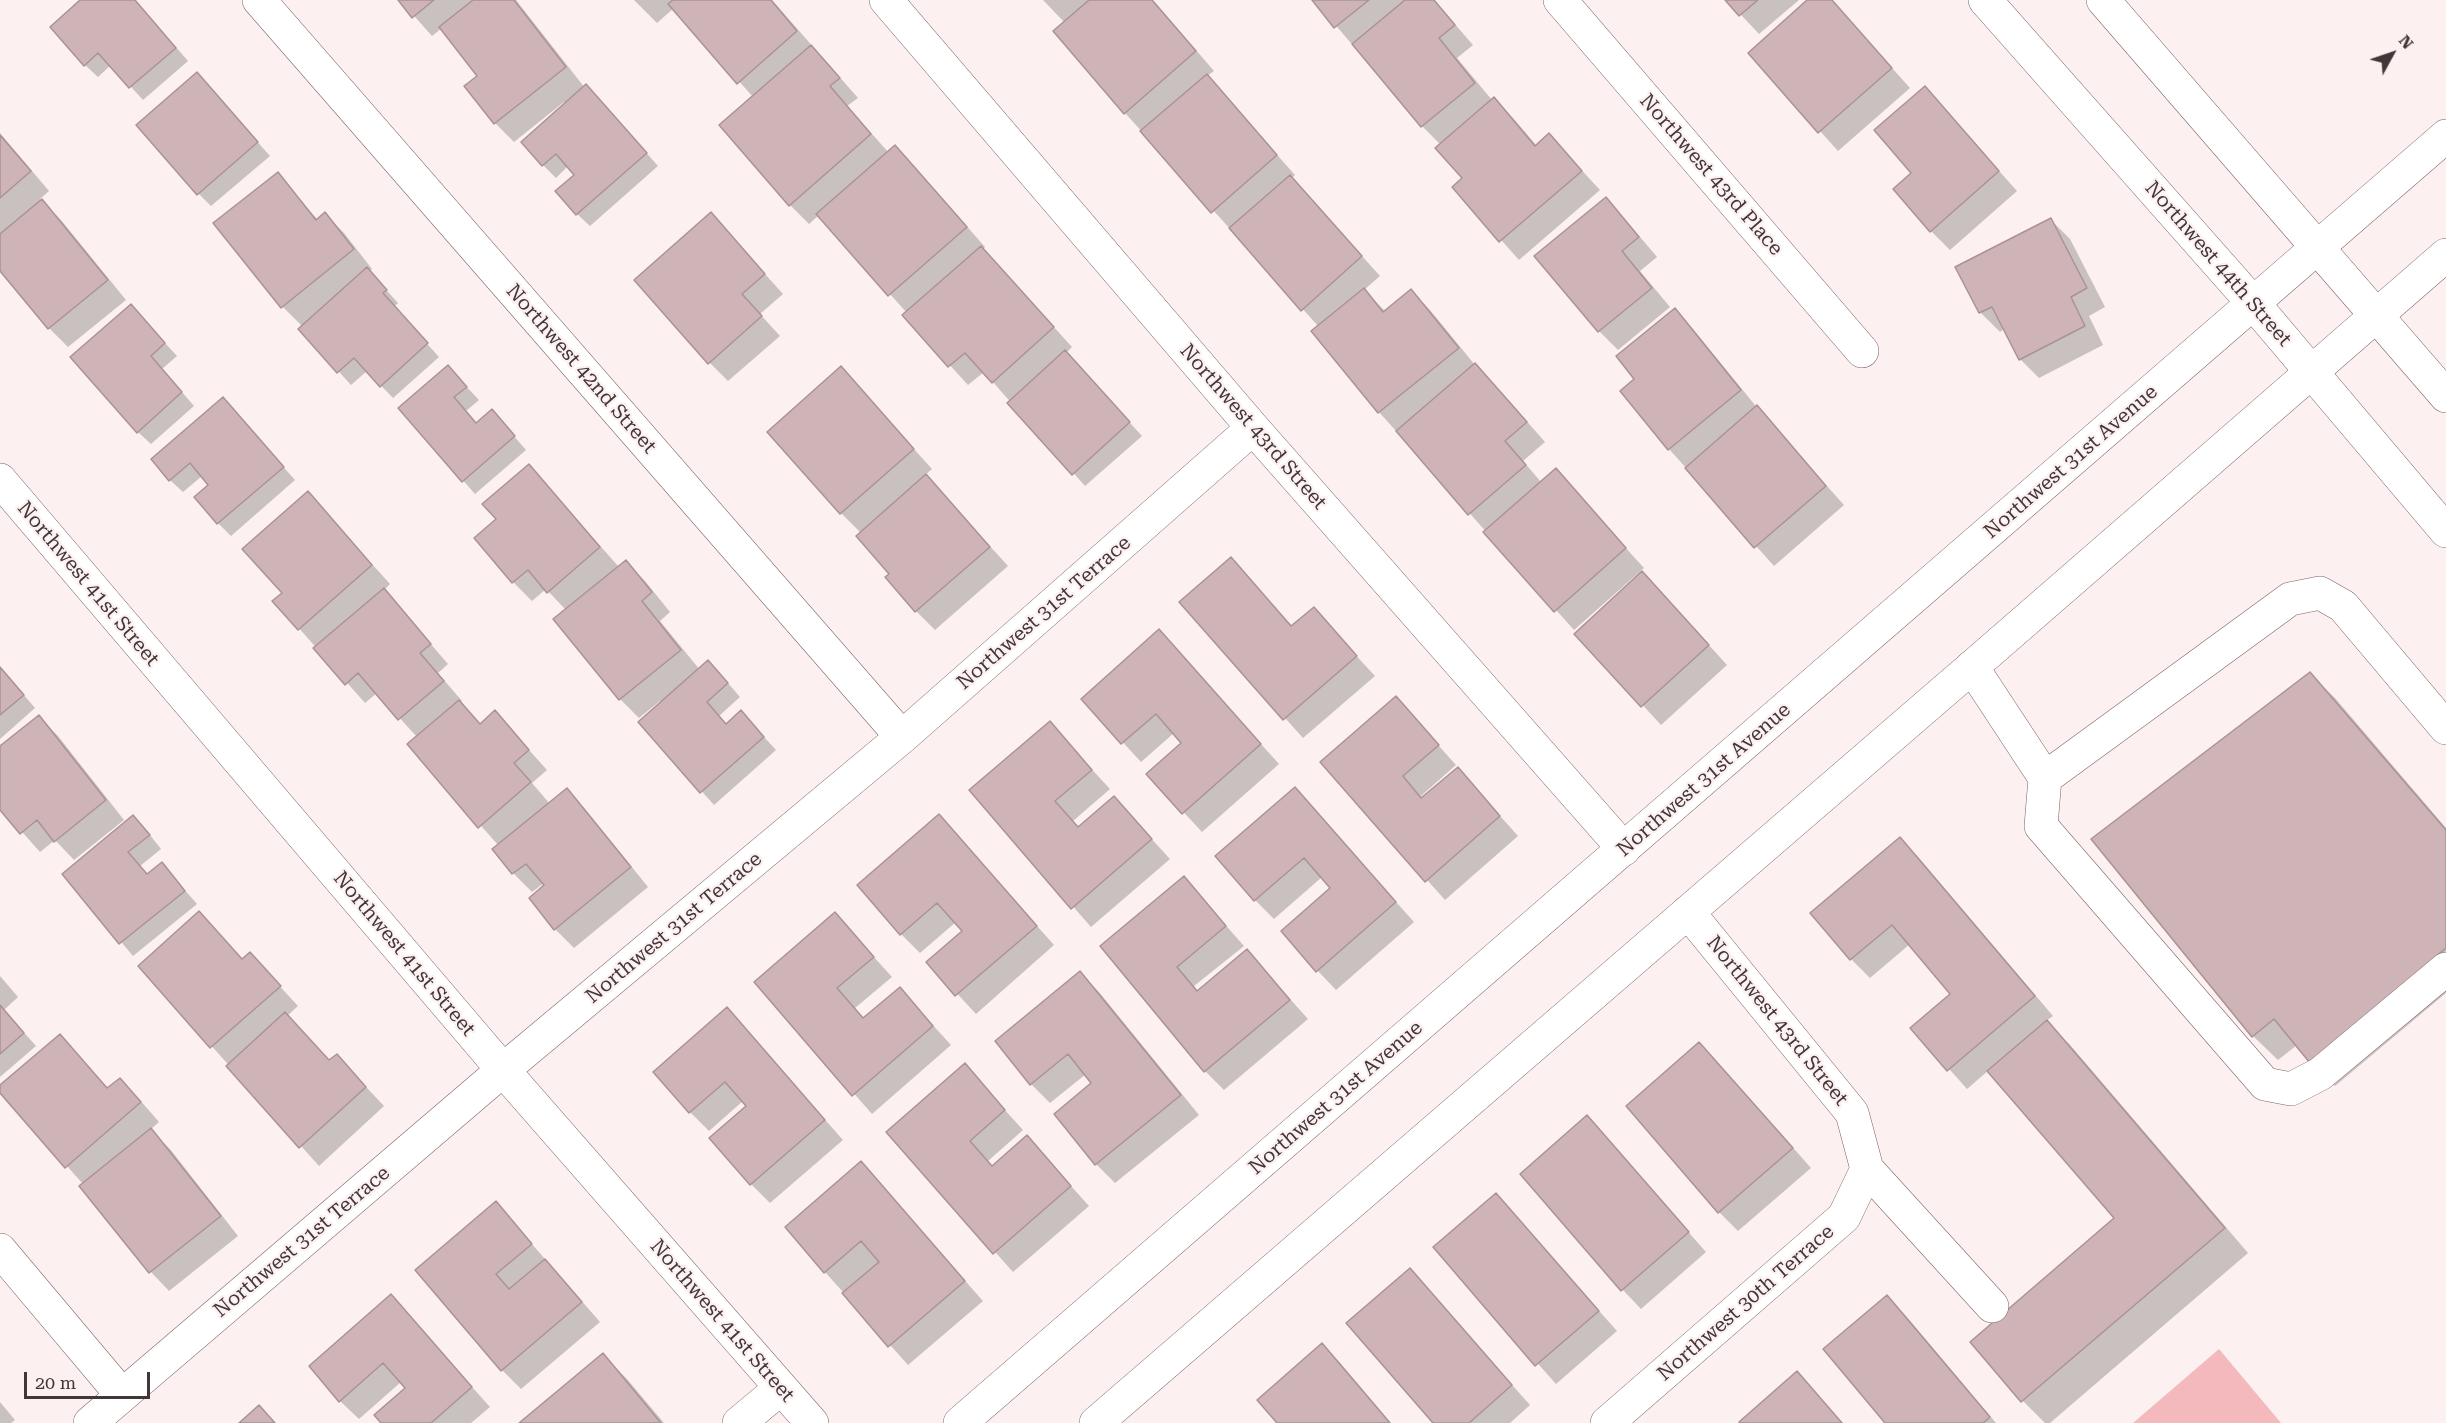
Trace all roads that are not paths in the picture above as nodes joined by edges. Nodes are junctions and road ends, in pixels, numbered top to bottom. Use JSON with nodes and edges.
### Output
{"nodes":[{"id":1,"x":259,"y":0,"type":"edge"},
{"id":2,"x":886,"y":0,"type":"edge"},
{"id":3,"x":1560,"y":0,"type":"edge"},
{"id":4,"x":1985,"y":0,"type":"edge"},
{"id":5,"x":2103,"y":0,"type":"edge"},
{"id":6,"x":2446,"y":135,"type":"edge"},
{"id":7,"x":2318,"y":248,"type":"junction"},
{"id":8,"x":2446,"y":255,"type":"edge"},
{"id":9,"x":2254,"y":304,"type":"junction"},
{"id":10,"x":2376,"y":316,"type":"junction"},
{"id":11,"x":1862,"y":351,"type":"dead end"},
{"id":12,"x":2312,"y":372,"type":"junction"},
{"id":13,"x":2446,"y":396,"type":"edge"},
{"id":14,"x":1253,"y":428,"type":"junction"},
{"id":15,"x":0,"y":480,"type":"edge"},
{"id":16,"x":2446,"y":531,"type":"edge"},
{"id":17,"x":1972,"y":667,"type":"junction"},
{"id":18,"x":2446,"y":728,"type":"edge"},
{"id":19,"x":902,"y":737,"type":"junction"},
{"id":20,"x":2045,"y":778,"type":"junction"},
{"id":21,"x":1624,"y":849,"type":"junction"},
{"id":22,"x":1688,"y":912,"type":"junction"},
{"id":23,"x":2446,"y":969,"type":"edge"},
{"id":24,"x":503,"y":1070,"type":"junction"},
{"id":25,"x":1867,"y":1169,"type":"junction"},
{"id":26,"x":0,"y":1250,"type":"edge"},
{"id":27,"x":1992,"y":1306,"type":"dead end"},
{"id":28,"x":781,"y":1388,"type":"junction"},
{"id":29,"x":123,"y":1395,"type":"junction"},
{"id":30,"x":90,"y":1423,"type":"edge"},
{"id":31,"x":739,"y":1423,"type":"edge"},
{"id":32,"x":812,"y":1423,"type":"edge"},
{"id":33,"x":960,"y":1423,"type":"edge"},
{"id":34,"x":1096,"y":1423,"type":"edge"},
{"id":35,"x":1607,"y":1423,"type":"edge"}],
"edges":[{"from":1,"to":19,"type":"street","name":"Northwest 42nd Street"},
{"from":2,"to":14,"type":"street","name":"Northwest 43rd Street"},
{"from":3,"to":11,"type":"street","name":"Northwest 43rd Place"},
{"from":4,"to":9,"type":"street","name":"Northwest 44th Street"},
{"from":5,"to":7,"type":"street"},
{"from":6,"to":7,"type":"street","name":"Northwest 31st Avenue"},
{"from":7,"to":9,"type":"street","name":"Northwest 31st Avenue"},
{"from":7,"to":10,"type":"street"},
{"from":8,"to":10,"type":"street"},
{"from":9,"to":12,"type":"street","name":"Northwest 44th Street"},
{"from":9,"to":21,"type":"street","name":"Northwest 31st Avenue"},
{"from":10,"to":12,"type":"street"},
{"from":10,"to":13,"type":"street"},
{"from":12,"to":16,"type":"street","name":"Northwest 44th Street"},
{"from":12,"to":17,"type":"street"},
{"from":14,"to":19,"type":"street","name":"Northwest 31st Terrace"},
{"from":14,"to":21,"type":"street","name":"Northwest 43rd Street"},
{"from":15,"to":24,"type":"street","name":"Northwest 41st Street"},
{"from":17,"to":20,"type":"street"},
{"from":17,"to":22,"type":"street"},
{"from":18,"to":20,"type":"street"},
{"from":19,"to":24,"type":"street","name":"Northwest 31st Terrace"},
{"from":20,"to":23,"type":"street"},
{"from":21,"to":33,"type":"street","name":"Northwest 31st Avenue"},
{"from":22,"to":25,"type":"street","name":"Northwest 43rd Street"},
{"from":22,"to":34,"type":"street"},
{"from":24,"to":28,"type":"street","name":"Northwest 41st Street"},
{"from":24,"to":29,"type":"street","name":"Northwest 31st Terrace"},
{"from":25,"to":27,"type":"street"},
{"from":25,"to":35,"type":"street","name":"Northwest 30th Terrace"},
{"from":26,"to":29,"type":"street"},
{"from":28,"to":31,"type":"street"},
{"from":28,"to":32,"type":"street","name":"Northwest 41st Street"},
{"from":29,"to":30,"type":"street","name":"Northwest 31st Terrace"}]}
